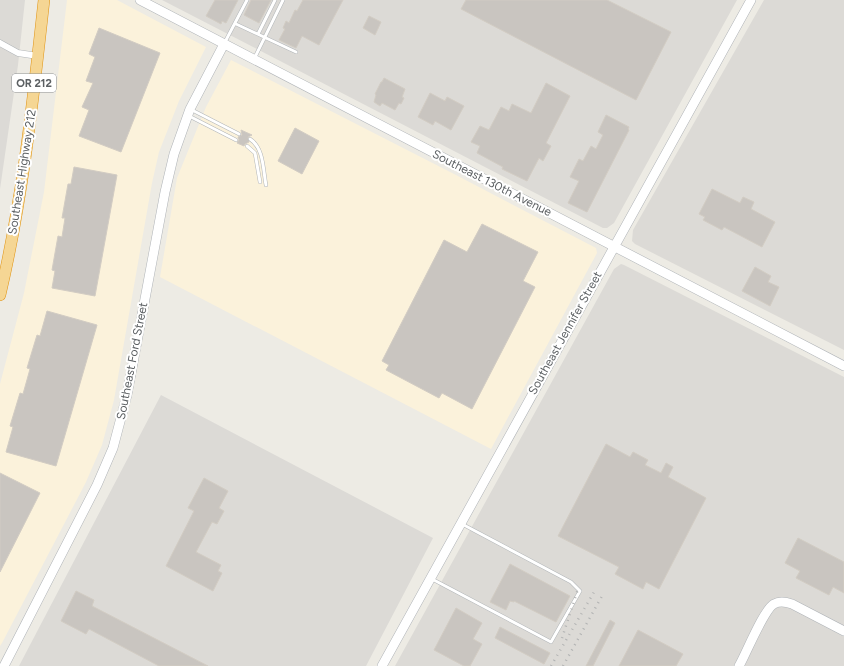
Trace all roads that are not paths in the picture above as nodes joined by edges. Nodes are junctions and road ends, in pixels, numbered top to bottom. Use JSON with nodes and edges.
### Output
{"nodes":[{"id":1,"x":44,"y":0,"type":"edge"},
{"id":2,"x":140,"y":0,"type":"edge"},
{"id":3,"x":247,"y":0,"type":"edge"},
{"id":4,"x":275,"y":0,"type":"edge"},
{"id":5,"x":284,"y":0,"type":"edge"},
{"id":6,"x":751,"y":0,"type":"edge"},
{"id":7,"x":236,"y":24,"type":"junction"},
{"id":8,"x":258,"y":34,"type":"junction"},
{"id":9,"x":265,"y":37,"type":"junction"},
{"id":10,"x":0,"y":43,"type":"edge"},
{"id":11,"x":224,"y":44,"type":"junction"},
{"id":12,"x":296,"y":52,"type":"dead end"},
{"id":13,"x":38,"y":56,"type":"junction"},
{"id":14,"x":254,"y":59,"type":"junction"},
{"id":15,"x":189,"y":112,"type":"junction"},
{"id":16,"x":239,"y":134,"type":"dead end"},
{"id":17,"x":250,"y":139,"type":"dead end"},
{"id":18,"x":236,"y":140,"type":"dead end"},
{"id":19,"x":247,"y":146,"type":"dead end"},
{"id":20,"x":260,"y":182,"type":"dead end"},
{"id":21,"x":266,"y":185,"type":"dead end"},
{"id":22,"x":614,"y":246,"type":"junction"},
{"id":23,"x":0,"y":295,"type":"edge"},
{"id":24,"x":844,"y":366,"type":"edge"},
{"id":25,"x":460,"y":524,"type":"junction"},
{"id":26,"x":430,"y":578,"type":"junction"},
{"id":27,"x":844,"y":631,"type":"edge"},
{"id":28,"x":4,"y":666,"type":"edge"},
{"id":29,"x":382,"y":666,"type":"edge"},
{"id":30,"x":739,"y":666,"type":"edge"}],
"edges":[{"from":1,"to":13,"type":"highway","name":"Southeast Highway 212","number":"OR 212"},
{"from":2,"to":11,"type":"street","name":"Southeast 130th Avenue"},
{"from":3,"to":7,"type":"lane"},
{"from":4,"to":8,"type":"lane"},
{"from":5,"to":9,"type":"lane"},
{"from":6,"to":22,"type":"street","name":"Southeast Jennifer Street"},
{"from":7,"to":8,"type":"lane"},
{"from":7,"to":11,"type":"lane"},
{"from":8,"to":9,"type":"lane"},
{"from":9,"to":12,"type":"lane"},
{"from":9,"to":14,"type":"lane"},
{"from":10,"to":13,"type":"street"},
{"from":11,"to":14,"type":"street","name":"Southeast 130th Avenue"},
{"from":11,"to":15,"type":"street","name":"Southeast Ford Street"},
{"from":13,"to":23,"type":"highway","name":"Southeast Highway 212","number":"OR 212"},
{"from":14,"to":22,"type":"street","name":"Southeast 130th Avenue"},
{"from":15,"to":16,"type":"lane"},
{"from":15,"to":18,"type":"lane"},
{"from":15,"to":28,"type":"street","name":"Southeast Ford Street"},
{"from":17,"to":21,"type":"lane"},
{"from":19,"to":20,"type":"lane"},
{"from":22,"to":24,"type":"street","name":"Southeast 130th Avenue"},
{"from":22,"to":25,"type":"street","name":"Southeast Jennifer Street"},
{"from":25,"to":26,"type":"street","name":"Southeast Jennifer Street"},
{"from":25,"to":26,"type":"lane"},
{"from":26,"to":29,"type":"street","name":"Southeast Jennifer Street"},
{"from":27,"to":30,"type":"street"}]}
